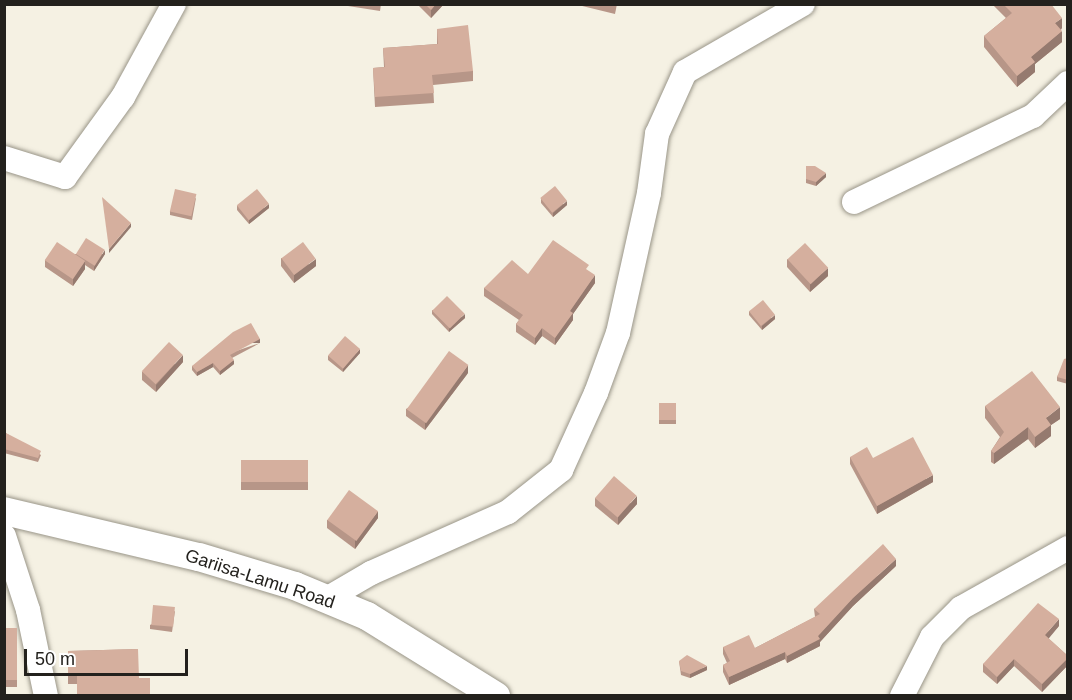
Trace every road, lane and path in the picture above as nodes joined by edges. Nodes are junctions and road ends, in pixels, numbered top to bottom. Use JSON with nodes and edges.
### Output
{"nodes":[{"id":1,"x":174,"y":4,"type":"edge"},
{"id":2,"x":803,"y":4,"type":"edge"},
{"id":3,"x":1068,"y":83,"type":"edge"},
{"id":4,"x":4,"y":158,"type":"edge"},
{"id":5,"x":854,"y":202,"type":"dead end"},
{"id":6,"x":4,"y":512,"type":"edge"},
{"id":7,"x":4,"y":536,"type":"edge"},
{"id":8,"x":1068,"y":548,"type":"edge"},
{"id":9,"x":328,"y":598,"type":"junction"},
{"id":10,"x":46,"y":696,"type":"edge"},
{"id":11,"x":496,"y":696,"type":"edge"},
{"id":12,"x":903,"y":696,"type":"edge"}],
"edges":[{"from":1,"to":4,"type":"street"},
{"from":2,"to":9,"type":"street"},
{"from":3,"to":5,"type":"street"},
{"from":6,"to":9,"type":"street","name":"Gariisa-Lamu Road"},
{"from":7,"to":10,"type":"street"},
{"from":8,"to":12,"type":"street"},
{"from":9,"to":11,"type":"street","name":"Gariisa-Lamu Road"}]}
